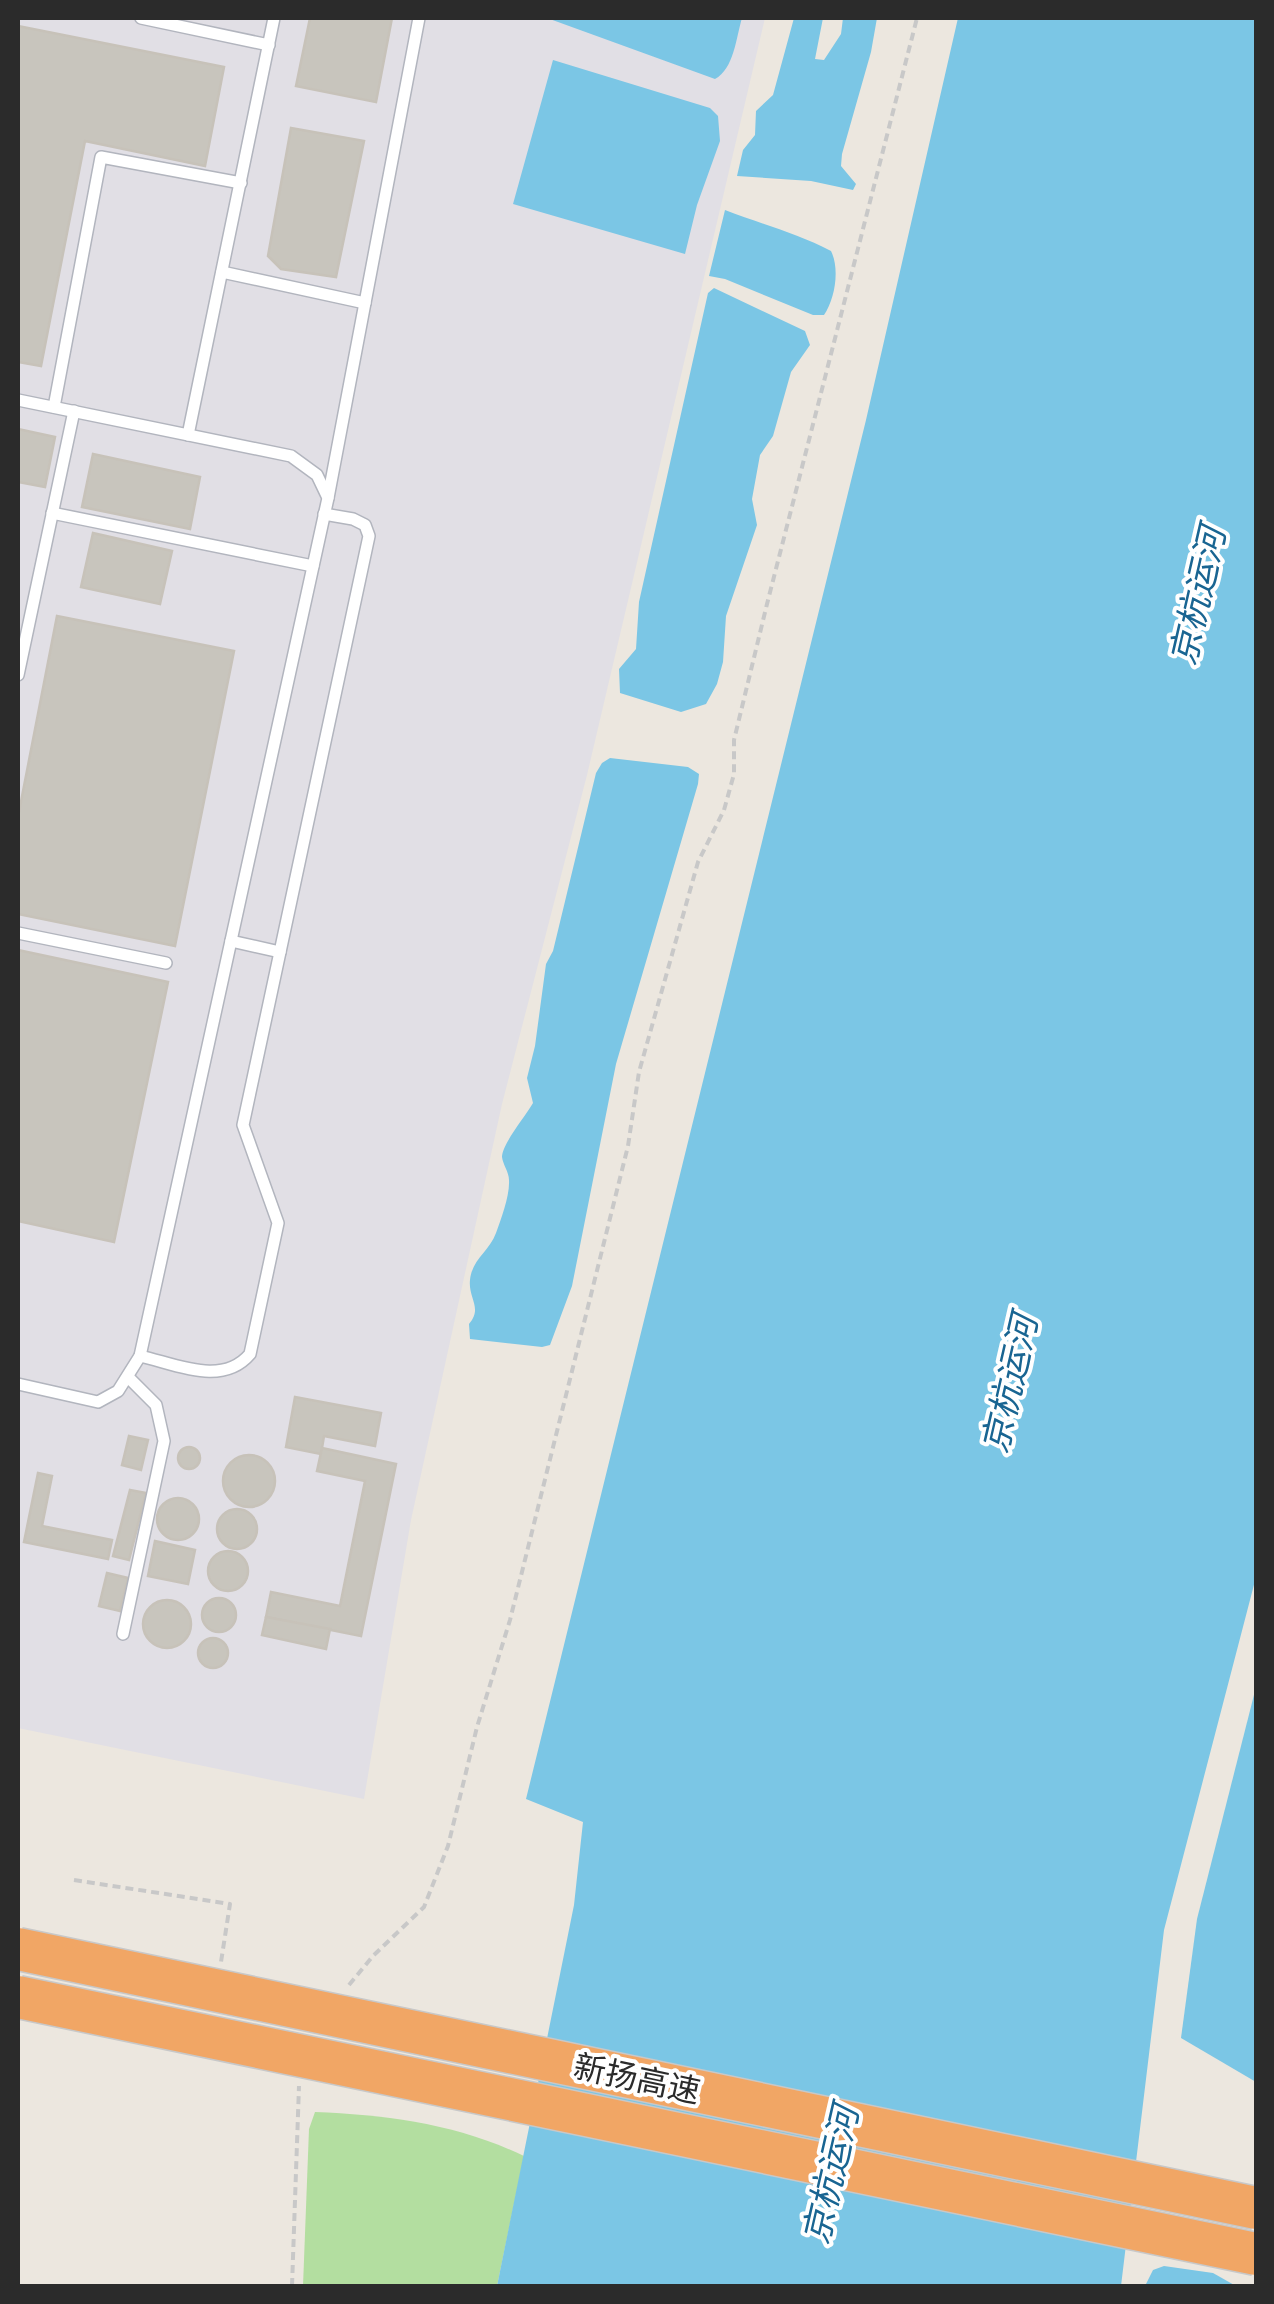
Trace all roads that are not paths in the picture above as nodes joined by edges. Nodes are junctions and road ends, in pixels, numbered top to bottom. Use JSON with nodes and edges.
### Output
{"nodes":[{"id":1,"x":141,"y":18,"type":"edge"},
{"id":2,"x":274,"y":18,"type":"edge"},
{"id":3,"x":418,"y":18,"type":"edge"},
{"id":4,"x":268,"y":45,"type":"junction"},
{"id":5,"x":242,"y":183,"type":"junction"},
{"id":6,"x":222,"y":272,"type":"junction"},
{"id":7,"x":364,"y":303,"type":"junction"},
{"id":8,"x":18,"y":400,"type":"edge"},
{"id":9,"x":54,"y":407,"type":"junction"},
{"id":10,"x":74,"y":412,"type":"junction"},
{"id":11,"x":188,"y":436,"type":"junction"},
{"id":12,"x":328,"y":498,"type":"junction"},
{"id":13,"x":52,"y":514,"type":"junction"},
{"id":14,"x":324,"y":514,"type":"junction"},
{"id":15,"x":313,"y":566,"type":"junction"},
{"id":16,"x":18,"y":675,"type":"edge"},
{"id":17,"x":18,"y":933,"type":"edge"},
{"id":18,"x":231,"y":941,"type":"junction"},
{"id":19,"x":280,"y":952,"type":"junction"},
{"id":20,"x":166,"y":963,"type":"dead end"},
{"id":21,"x":140,"y":1356,"type":"junction"},
{"id":22,"x":129,"y":1378,"type":"junction"},
{"id":23,"x":18,"y":1384,"type":"edge"},
{"id":24,"x":123,"y":1634,"type":"dead end"},
{"id":25,"x":18,"y":1949,"type":"edge"},
{"id":26,"x":18,"y":1997,"type":"edge"},
{"id":27,"x":1256,"y":2208,"type":"edge"},
{"id":28,"x":1256,"y":2254,"type":"edge"}],
"edges":[{"from":1,"to":4,"type":"lane"},
{"from":2,"to":4,"type":"lane"},
{"from":3,"to":7,"type":"lane"},
{"from":4,"to":5,"type":"lane"},
{"from":5,"to":6,"type":"lane"},
{"from":5,"to":9,"type":"lane"},
{"from":6,"to":7,"type":"lane"},
{"from":6,"to":11,"type":"lane"},
{"from":7,"to":12,"type":"lane"},
{"from":8,"to":9,"type":"lane"},
{"from":9,"to":10,"type":"lane"},
{"from":10,"to":11,"type":"lane"},
{"from":10,"to":13,"type":"lane"},
{"from":11,"to":12,"type":"lane"},
{"from":12,"to":14,"type":"lane"},
{"from":13,"to":15,"type":"lane"},
{"from":13,"to":16,"type":"lane"},
{"from":14,"to":15,"type":"lane"},
{"from":14,"to":19,"type":"lane"},
{"from":15,"to":18,"type":"lane"},
{"from":17,"to":20,"type":"lane"},
{"from":18,"to":19,"type":"lane"},
{"from":18,"to":21,"type":"lane"},
{"from":19,"to":21,"type":"lane"},
{"from":21,"to":22,"type":"lane"},
{"from":22,"to":23,"type":"lane"},
{"from":22,"to":24,"type":"lane"},
{"from":25,"to":27,"type":"highway","name":"新扬高速","bridge":true},
{"from":26,"to":28,"type":"highway","name":"新扬高速","bridge":true}]}
